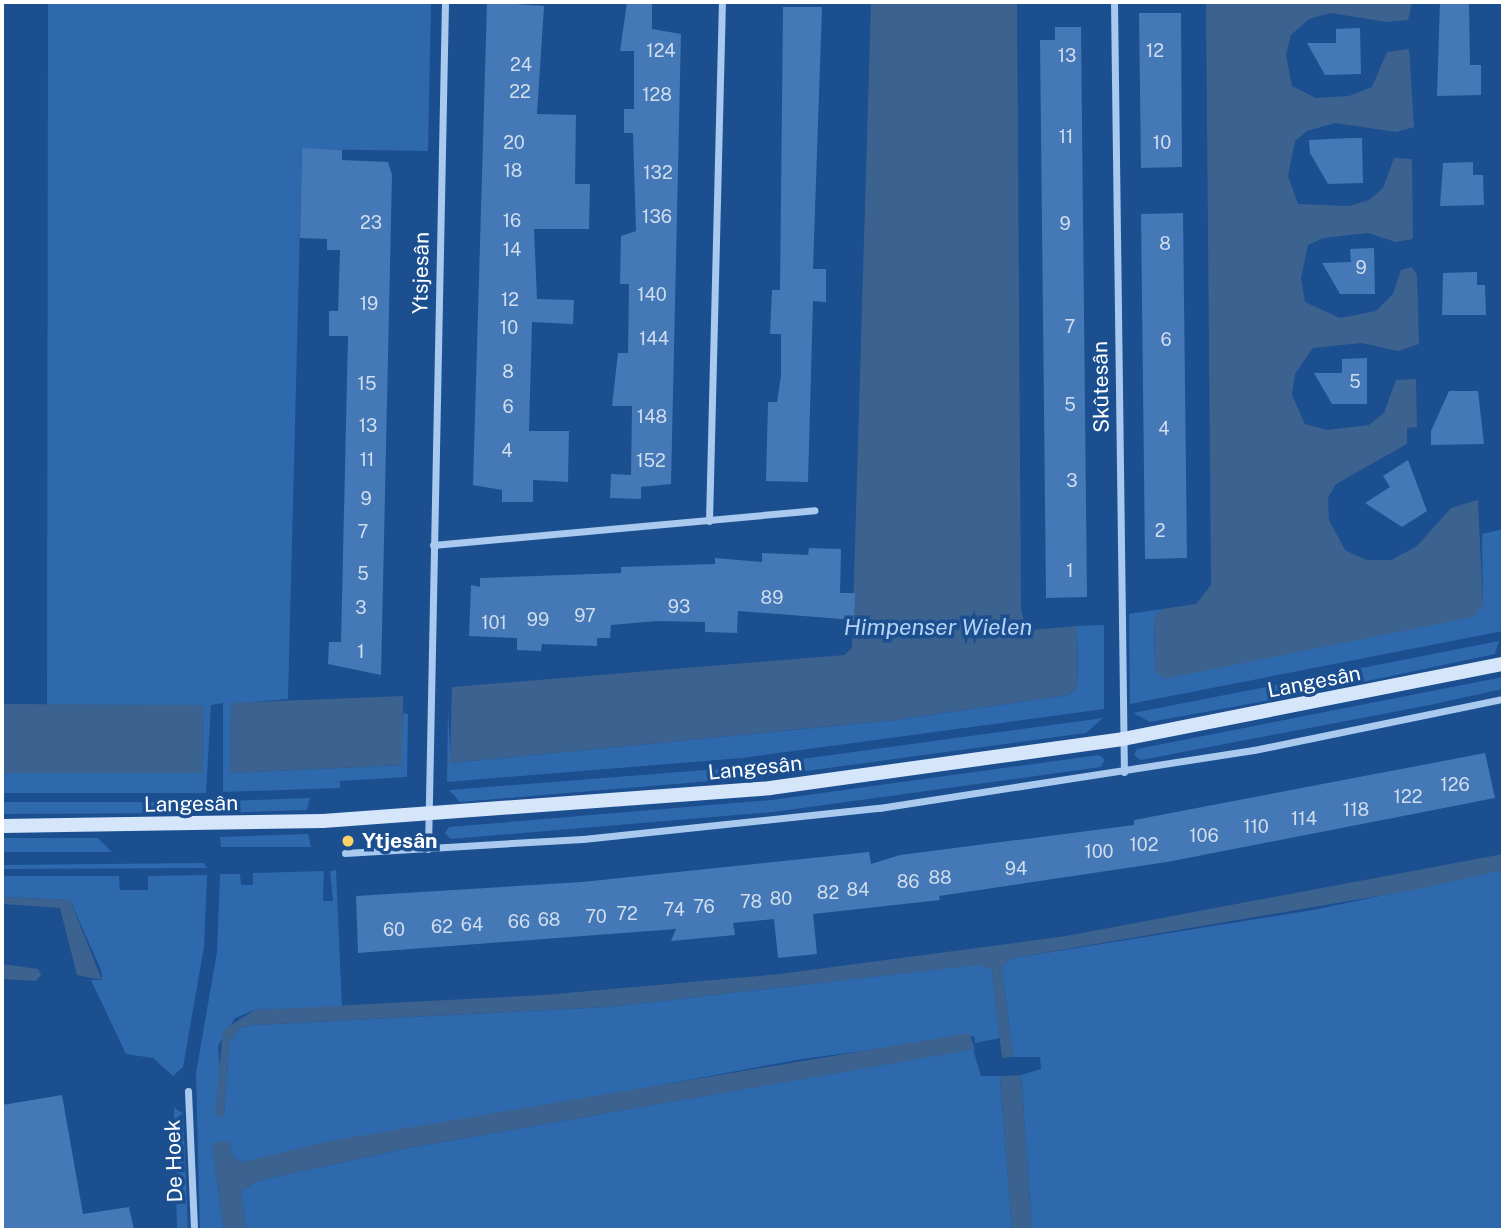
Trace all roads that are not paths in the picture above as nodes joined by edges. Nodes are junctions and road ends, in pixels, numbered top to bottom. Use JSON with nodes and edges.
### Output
{"nodes":[{"id":1,"x":445,"y":2,"type":"edge"},
{"id":2,"x":722,"y":2,"type":"edge"},
{"id":3,"x":1114,"y":2,"type":"edge"},
{"id":4,"x":814,"y":510,"type":"dead end"},
{"id":5,"x":709,"y":521,"type":"junction"},
{"id":6,"x":433,"y":545,"type":"junction"},
{"id":7,"x":1503,"y":664,"type":"edge"},
{"id":8,"x":1503,"y":699,"type":"edge"},
{"id":9,"x":1123,"y":738,"type":"junction"},
{"id":10,"x":1124,"y":772,"type":"junction"},
{"id":11,"x":428,"y":816,"type":"junction"},
{"id":12,"x":2,"y":826,"type":"edge"},
{"id":13,"x":428,"y":849,"type":"junction"},
{"id":14,"x":345,"y":853,"type":"dead end"},
{"id":15,"x":188,"y":1091,"type":"dead end"},
{"id":16,"x":194,"y":1230,"type":"edge"}],
"edges":[{"from":1,"to":6,"type":"street","name":"Ytsjesân"},
{"from":2,"to":5,"type":"street"},
{"from":3,"to":9,"type":"street","name":"Skûtesân"},
{"from":4,"to":5,"type":"street"},
{"from":5,"to":6,"type":"street"},
{"from":6,"to":11,"type":"street","name":"Ytsjesân"},
{"from":7,"to":9,"type":"street","name":"Langesân"},
{"from":8,"to":10,"type":"street"},
{"from":9,"to":10,"type":"street","name":"Skûtesân"},
{"from":9,"to":11,"type":"street","name":"Langesân"},
{"from":10,"to":13,"type":"street"},
{"from":11,"to":12,"type":"street","name":"Langesân"},
{"from":11,"to":13,"type":"street","name":"Ytsjesân"},
{"from":13,"to":14,"type":"street"},
{"from":15,"to":16,"type":"street","name":"De Hoek"}]}
